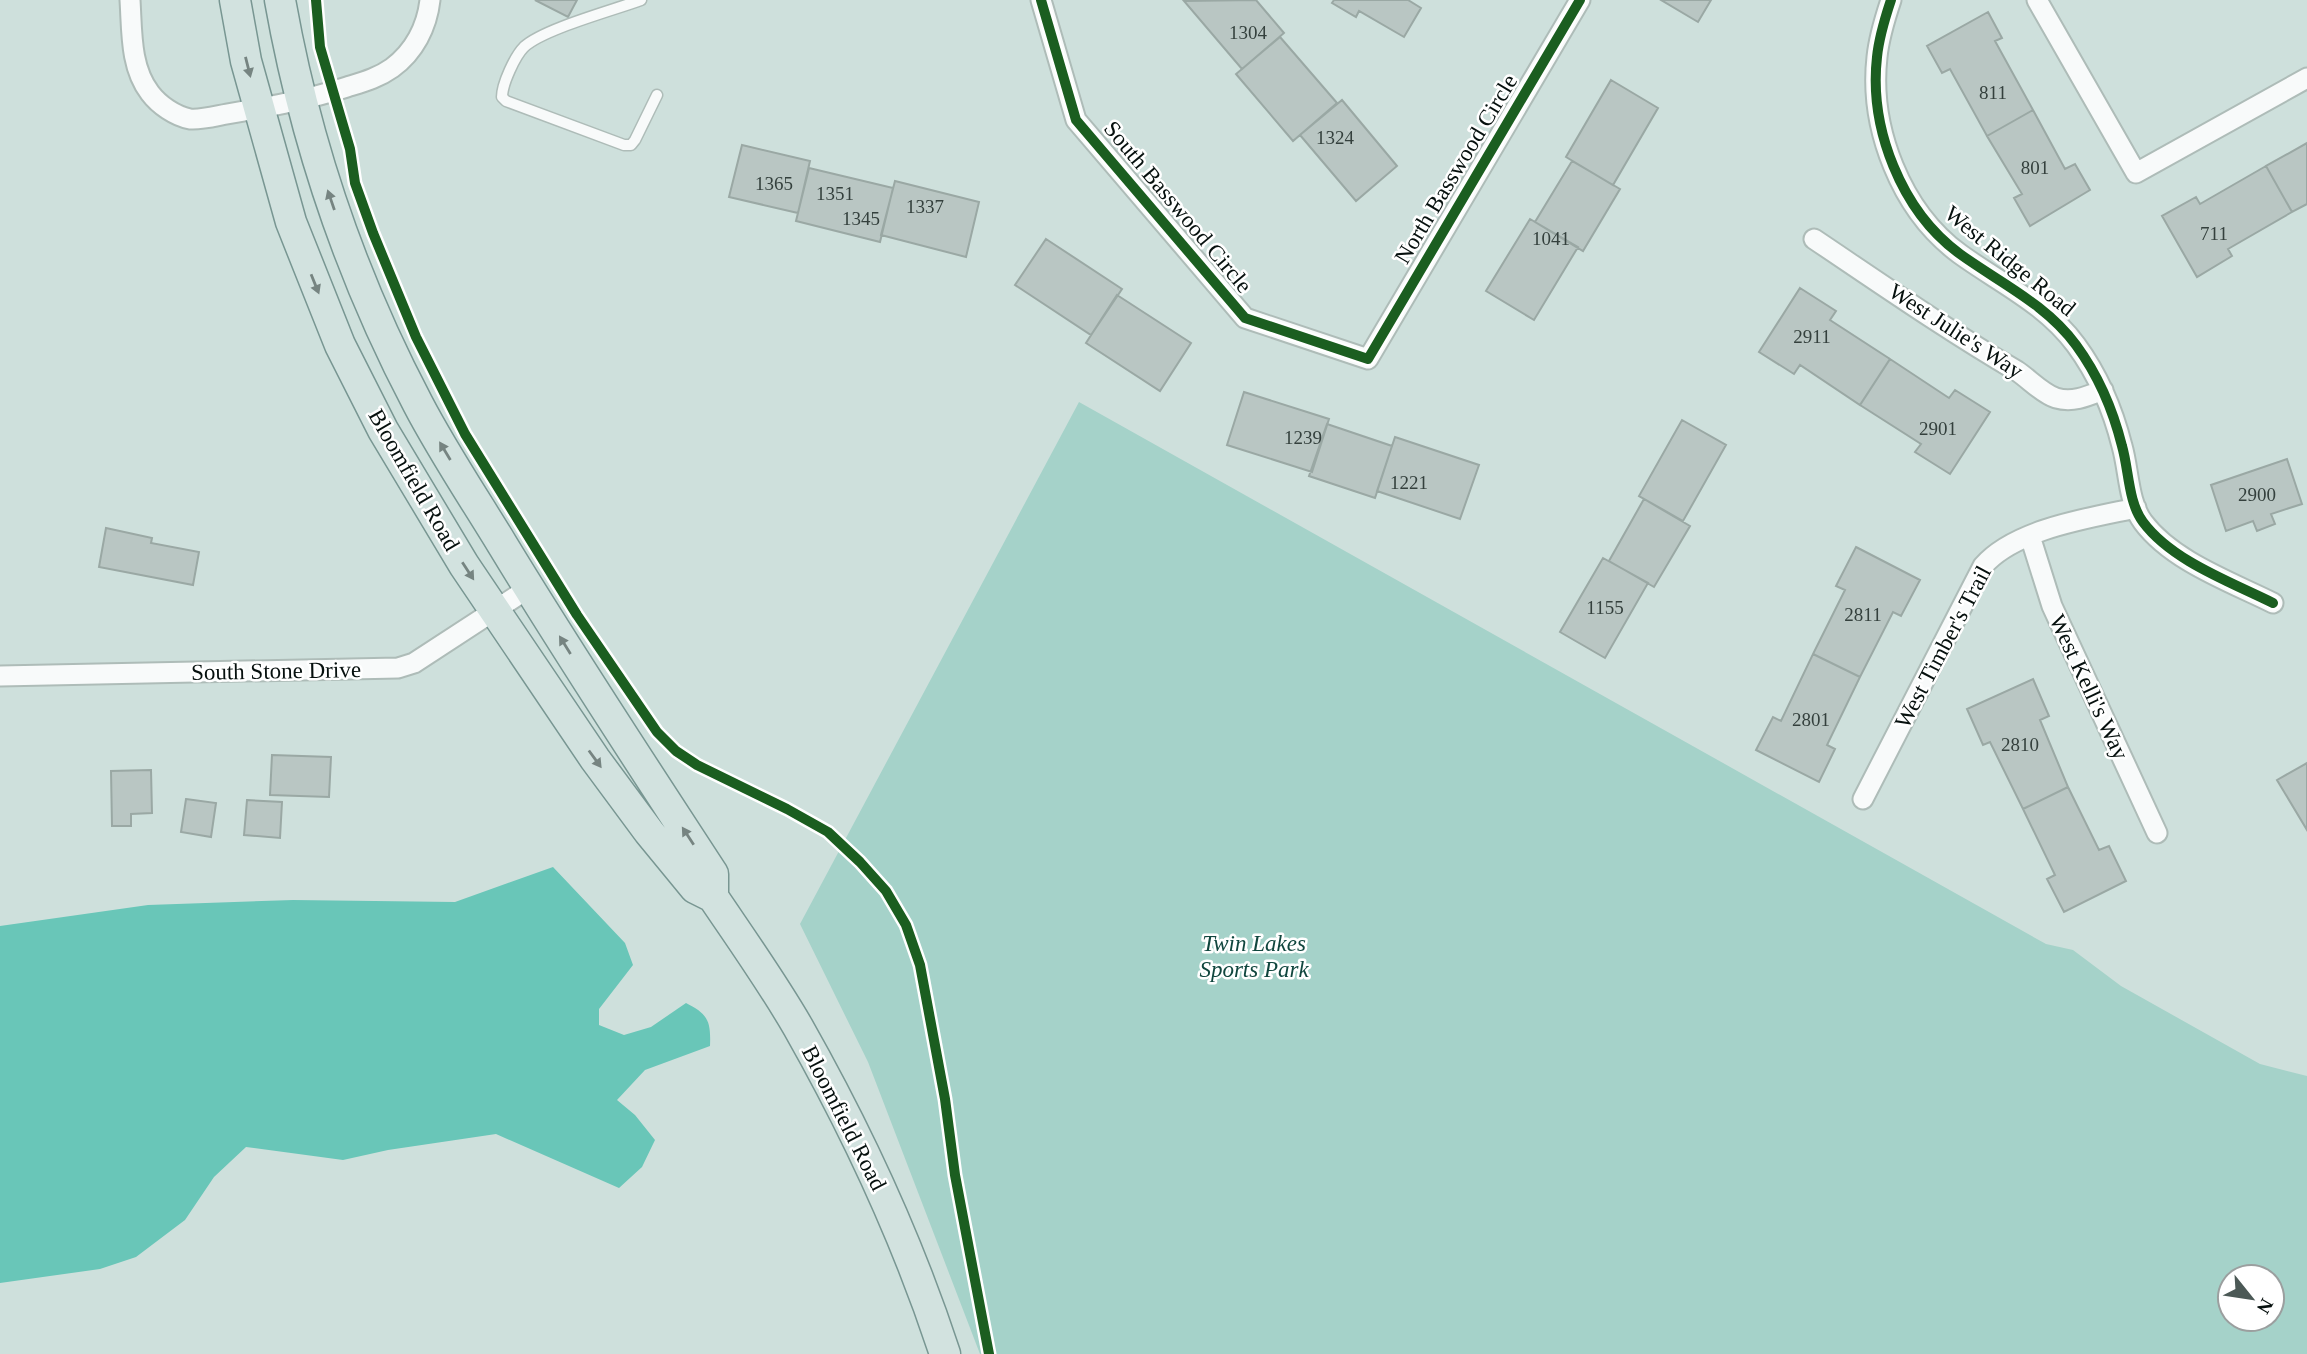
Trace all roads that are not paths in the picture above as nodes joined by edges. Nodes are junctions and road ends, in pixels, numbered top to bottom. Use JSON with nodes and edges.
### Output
{"nodes":[{"id":1,"x":130,"y":0,"type":"edge"},
{"id":2,"x":235,"y":0,"type":"edge"},
{"id":3,"x":280,"y":0,"type":"edge"},
{"id":4,"x":430,"y":0,"type":"edge"},
{"id":5,"x":641,"y":0,"type":"edge"},
{"id":6,"x":1041,"y":0,"type":"edge"},
{"id":7,"x":1580,"y":0,"type":"edge"},
{"id":8,"x":1891,"y":0,"type":"edge"},
{"id":9,"x":2037,"y":0,"type":"edge"},
{"id":10,"x":2307,"y":78,"type":"edge"},
{"id":11,"x":657,"y":95,"type":"dead end"},
{"id":12,"x":280,"y":105,"type":"junction"},
{"id":13,"x":1814,"y":239,"type":"dead end"},
{"id":14,"x":1368,"y":359,"type":"joint"},
{"id":15,"x":2103,"y":390,"type":"junction"},
{"id":16,"x":2136,"y":508,"type":"junction"},
{"id":17,"x":2030,"y":536,"type":"junction"},
{"id":18,"x":529,"y":588,"type":"junction"},
{"id":19,"x":2273,"y":603,"type":"dead end"},
{"id":20,"x":494,"y":611,"type":"junction"},
{"id":21,"x":0,"y":676,"type":"edge"},
{"id":22,"x":1863,"y":799,"type":"dead end"},
{"id":23,"x":2157,"y":834,"type":"dead end"},
{"id":24,"x":713,"y":897,"type":"junction"},
{"id":25,"x":945,"y":1354,"type":"edge"}],
"edges":[{"from":1,"to":12,"type":"street"},
{"from":2,"to":12,"type":"main road","name":"Bloomfield Road","one_way":true},
{"from":3,"to":12,"type":"main road","name":"Bloomfield Road"},
{"from":4,"to":12,"type":"street"},
{"from":5,"to":11,"type":"lane"},
{"from":6,"to":14,"type":"street","name":"South Basswood Circle"},
{"from":7,"to":14,"type":"street","name":"North Basswood Circle"},
{"from":8,"to":15,"type":"street","name":"West Ridge Road"},
{"from":9,"to":10,"type":"street"},
{"from":18,"to":12,"type":"main road","name":"Bloomfield Road","one_way":true},
{"from":12,"to":20,"type":"main road","name":"Bloomfield Road","one_way":true},
{"from":13,"to":15,"type":"street","name":"West Julie's Way"},
{"from":15,"to":16,"type":"street","name":"West Ridge Road"},
{"from":16,"to":17,"type":"street","name":"West Timber's Trail"},
{"from":16,"to":19,"type":"street","name":"West Ridge Road"},
{"from":17,"to":22,"type":"street","name":"West Timber's Trail"},
{"from":17,"to":23,"type":"street","name":"West Kelli's Way"},
{"from":18,"to":20,"type":"street","name":"South Stone Drive"},
{"from":24,"to":18,"type":"main road","name":"Bloomfield Road","one_way":true},
{"from":20,"to":21,"type":"street","name":"South Stone Drive"},
{"from":20,"to":24,"type":"main road","name":"Bloomfield Road","one_way":true},
{"from":24,"to":25,"type":"main road","name":"Bloomfield Road"}]}
